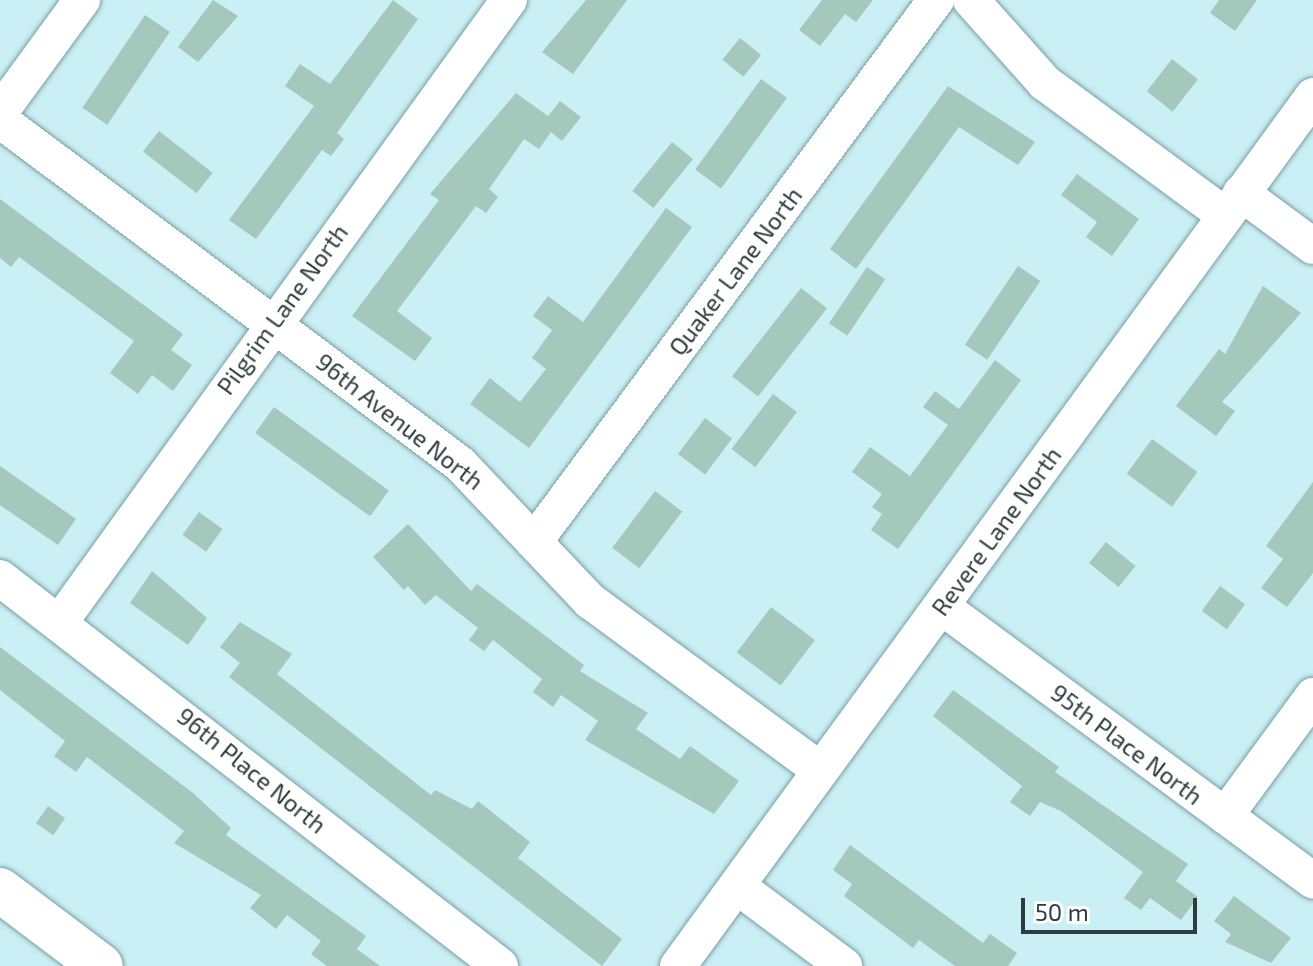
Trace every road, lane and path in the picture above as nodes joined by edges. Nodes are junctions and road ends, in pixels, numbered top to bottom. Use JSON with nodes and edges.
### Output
{"nodes":[{"id":1,"x":82,"y":0,"type":"edge"},
{"id":2,"x":509,"y":0,"type":"edge"},
{"id":3,"x":936,"y":0,"type":"edge"},
{"id":4,"x":971,"y":0,"type":"edge"},
{"id":5,"x":1313,"y":96,"type":"edge"},
{"id":6,"x":0,"y":112,"type":"edge"},
{"id":7,"x":0,"y":120,"type":"edge"},
{"id":8,"x":1233,"y":204,"type":"junction"},
{"id":9,"x":1313,"y":246,"type":"edge"},
{"id":10,"x":271,"y":321,"type":"junction"},
{"id":11,"x":534,"y":542,"type":"junction"},
{"id":12,"x":0,"y":578,"type":"edge"},
{"id":13,"x":942,"y":607,"type":"junction"},
{"id":14,"x":60,"y":622,"type":"junction"},
{"id":15,"x":1313,"y":696,"type":"edge"},
{"id":16,"x":820,"y":770,"type":"junction"},
{"id":17,"x":1225,"y":816,"type":"junction"},
{"id":18,"x":1313,"y":881,"type":"edge"},
{"id":19,"x":737,"y":886,"type":"junction"},
{"id":20,"x":0,"y":890,"type":"edge"},
{"id":21,"x":101,"y":966,"type":"edge"},
{"id":22,"x":500,"y":966,"type":"edge"},
{"id":23,"x":678,"y":966,"type":"edge"},
{"id":24,"x":844,"y":966,"type":"edge"}],
"edges":[{"from":1,"to":6,"type":"street"},
{"from":2,"to":10,"type":"street","name":"Pilgrim Lane North"},
{"from":3,"to":11,"type":"street","name":"Quaker Lane North"},
{"from":4,"to":8,"type":"street"},
{"from":5,"to":8,"type":"street","name":"Revere Lane North"},
{"from":7,"to":10,"type":"street","name":"96th Avenue North"},
{"from":8,"to":9,"type":"street"},
{"from":8,"to":13,"type":"street","name":"Revere Lane North"},
{"from":10,"to":11,"type":"street","name":"96th Avenue North"},
{"from":10,"to":14,"type":"street","name":"Pilgrim Lane North"},
{"from":11,"to":16,"type":"street","name":"96th Avenue North"},
{"from":12,"to":14,"type":"street","name":"96th Place North"},
{"from":13,"to":16,"type":"street","name":"Revere Lane North"},
{"from":13,"to":17,"type":"street","name":"95th Place North"},
{"from":14,"to":22,"type":"street","name":"96th Place North"},
{"from":15,"to":17,"type":"street"},
{"from":16,"to":19,"type":"street","name":"Revere Lane North"},
{"from":17,"to":18,"type":"street","name":"95th Place North"},
{"from":19,"to":23,"type":"street","name":"Revere Lane North"},
{"from":19,"to":24,"type":"street"},
{"from":20,"to":21,"type":"highway"}]}
